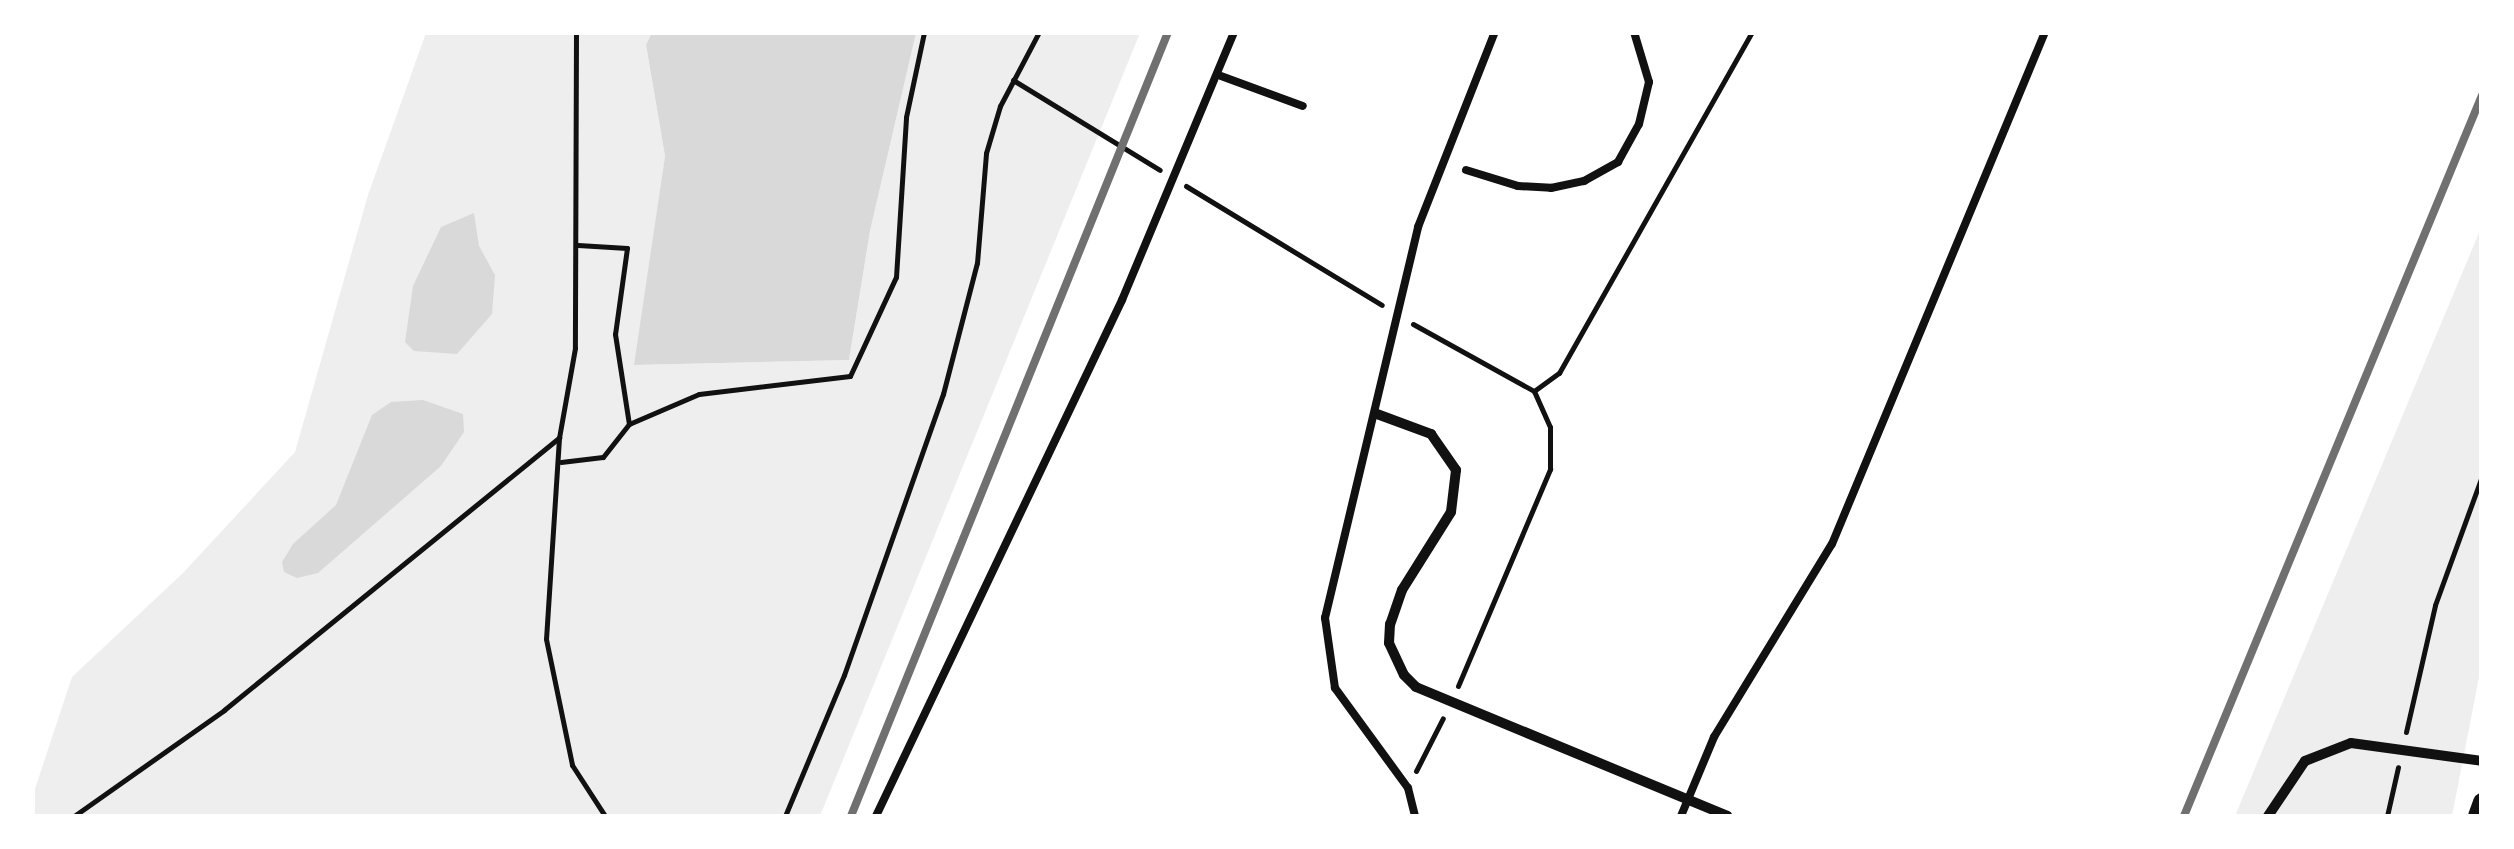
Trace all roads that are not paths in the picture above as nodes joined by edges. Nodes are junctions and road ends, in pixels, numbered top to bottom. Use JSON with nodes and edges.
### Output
{"nodes":[{"id":1,"x":1234,"y":32,"type":"edge"},
{"id":2,"x":1495,"y":32,"type":"edge"},
{"id":3,"x":1634,"y":32,"type":"edge"},
{"id":4,"x":2045,"y":32,"type":"edge"},
{"id":5,"x":1221,"y":76,"type":"junction"},
{"id":6,"x":1302,"y":106,"type":"dead end"},
{"id":7,"x":1466,"y":170,"type":"dead end"},
{"id":8,"x":1377,"y":414,"type":"junction"},
{"id":9,"x":2482,"y":761,"type":"edge"},
{"id":10,"x":2482,"y":802,"type":"edge"},
{"id":11,"x":876,"y":816,"type":"edge"},
{"id":12,"x":1415,"y":816,"type":"edge"},
{"id":13,"x":1680,"y":816,"type":"edge"},
{"id":14,"x":1728,"y":816,"type":"edge"},
{"id":15,"x":2268,"y":816,"type":"edge"},
{"id":16,"x":2477,"y":816,"type":"edge"}],
"edges":[{"from":1,"to":5,"type":"lane"},
{"from":2,"to":8,"type":"lane"},
{"from":3,"to":7,"type":"lane"},
{"from":4,"to":13,"type":"lane"},
{"from":5,"to":6,"type":"lane"},
{"from":5,"to":11,"type":"lane"},
{"from":8,"to":12,"type":"lane"},
{"from":8,"to":14,"type":"street"},
{"from":9,"to":15,"type":"street"},
{"from":10,"to":16,"type":"street"}]}
